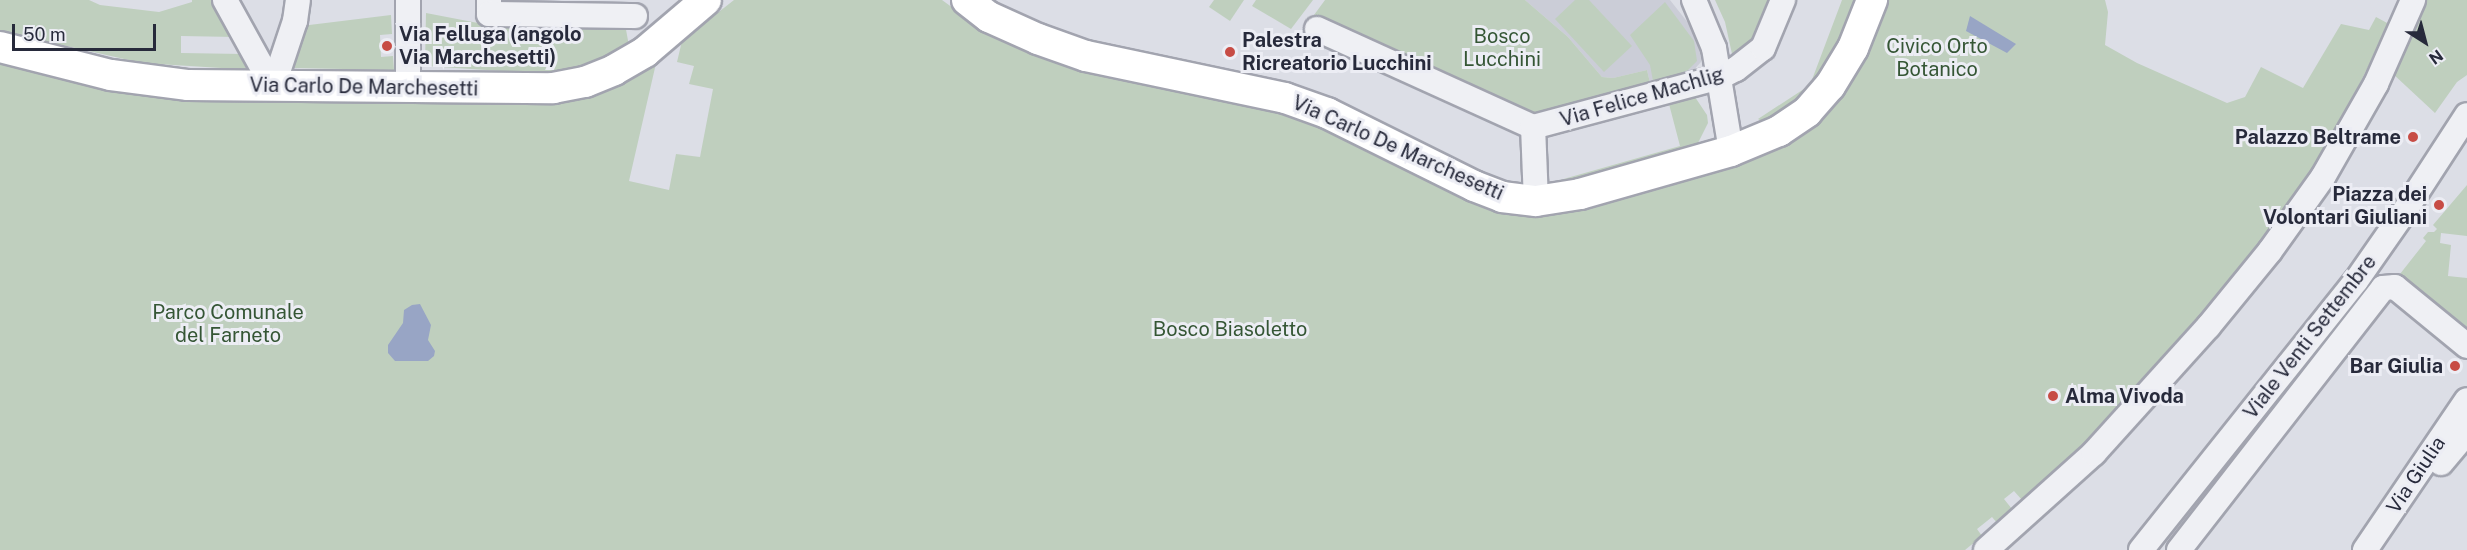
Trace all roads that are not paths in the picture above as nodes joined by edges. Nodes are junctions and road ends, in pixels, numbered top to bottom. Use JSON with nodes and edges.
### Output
{"nodes":[{"id":1,"x":225,"y":0,"type":"edge"},
{"id":2,"x":298,"y":0,"type":"edge"},
{"id":3,"x":408,"y":0,"type":"edge"},
{"id":4,"x":706,"y":0,"type":"edge"},
{"id":5,"x":968,"y":0,"type":"edge"},
{"id":6,"x":1694,"y":0,"type":"edge"},
{"id":7,"x":1784,"y":0,"type":"edge"},
{"id":8,"x":1872,"y":0,"type":"edge"},
{"id":9,"x":2413,"y":0,"type":"edge"},
{"id":10,"x":489,"y":7,"type":"edge"},
{"id":11,"x":564,"y":8,"type":"edge"},
{"id":12,"x":635,"y":8,"type":"edge"},
{"id":13,"x":1317,"y":29,"type":"dead end"},
{"id":14,"x":0,"y":47,"type":"edge"},
{"id":15,"x":645,"y":52,"type":"junction"},
{"id":16,"x":1720,"y":77,"type":"junction"},
{"id":17,"x":273,"y":87,"type":"junction"},
{"id":18,"x":408,"y":88,"type":"junction"},
{"id":19,"x":2467,"y":115,"type":"edge"},
{"id":20,"x":1533,"y":127,"type":"junction"},
{"id":21,"x":1731,"y":151,"type":"junction"},
{"id":22,"x":1536,"y":201,"type":"junction"},
{"id":23,"x":2467,"y":346,"type":"edge"},
{"id":24,"x":2467,"y":400,"type":"edge"},
{"id":25,"x":2467,"y":432,"type":"edge"},
{"id":26,"x":1986,"y":550,"type":"edge"},
{"id":27,"x":2140,"y":550,"type":"edge"},
{"id":28,"x":2180,"y":550,"type":"edge"},
{"id":29,"x":2366,"y":550,"type":"edge"}],
"edges":[{"from":1,"to":17,"type":"street"},
{"from":2,"to":17,"type":"street"},
{"from":3,"to":18,"type":"street"},
{"from":4,"to":15,"type":"main road","name":"Via Carlo De Marchesetti"},
{"from":5,"to":22,"type":"main road","name":"Via Carlo De Marchesetti"},
{"from":6,"to":16,"type":"street"},
{"from":7,"to":16,"type":"street","name":"Via Felice Machlig"},
{"from":8,"to":21,"type":"main road","name":"Via Carlo De Marchesetti"},
{"from":9,"to":26,"type":"street"},
{"from":10,"to":11,"type":"street"},
{"from":11,"to":12,"type":"street"},
{"from":12,"to":15,"type":"street"},
{"from":13,"to":20,"type":"street","name":"Via Felice Machlig"},
{"from":14,"to":17,"type":"main road","name":"Via Carlo De Marchesetti"},
{"from":15,"to":18,"type":"main road","name":"Via Carlo De Marchesetti"},
{"from":16,"to":20,"type":"street","name":"Via Felice Machlig"},
{"from":16,"to":21,"type":"street"},
{"from":17,"to":18,"type":"main road","name":"Via Carlo De Marchesetti"},
{"from":19,"to":27,"type":"street","name":"Viale Venti Settembre"},
{"from":20,"to":22,"type":"street","name":"Via Felice Machlig"},
{"from":21,"to":22,"type":"main road","name":"Via Carlo De Marchesetti"},
{"from":23,"to":28,"type":"street","name":"Viale Venti Settembre"},
{"from":24,"to":29,"type":"street","name":"Via Giulia"},
{"from":25,"to":29,"type":"street","name":"Via Giulia"}]}
